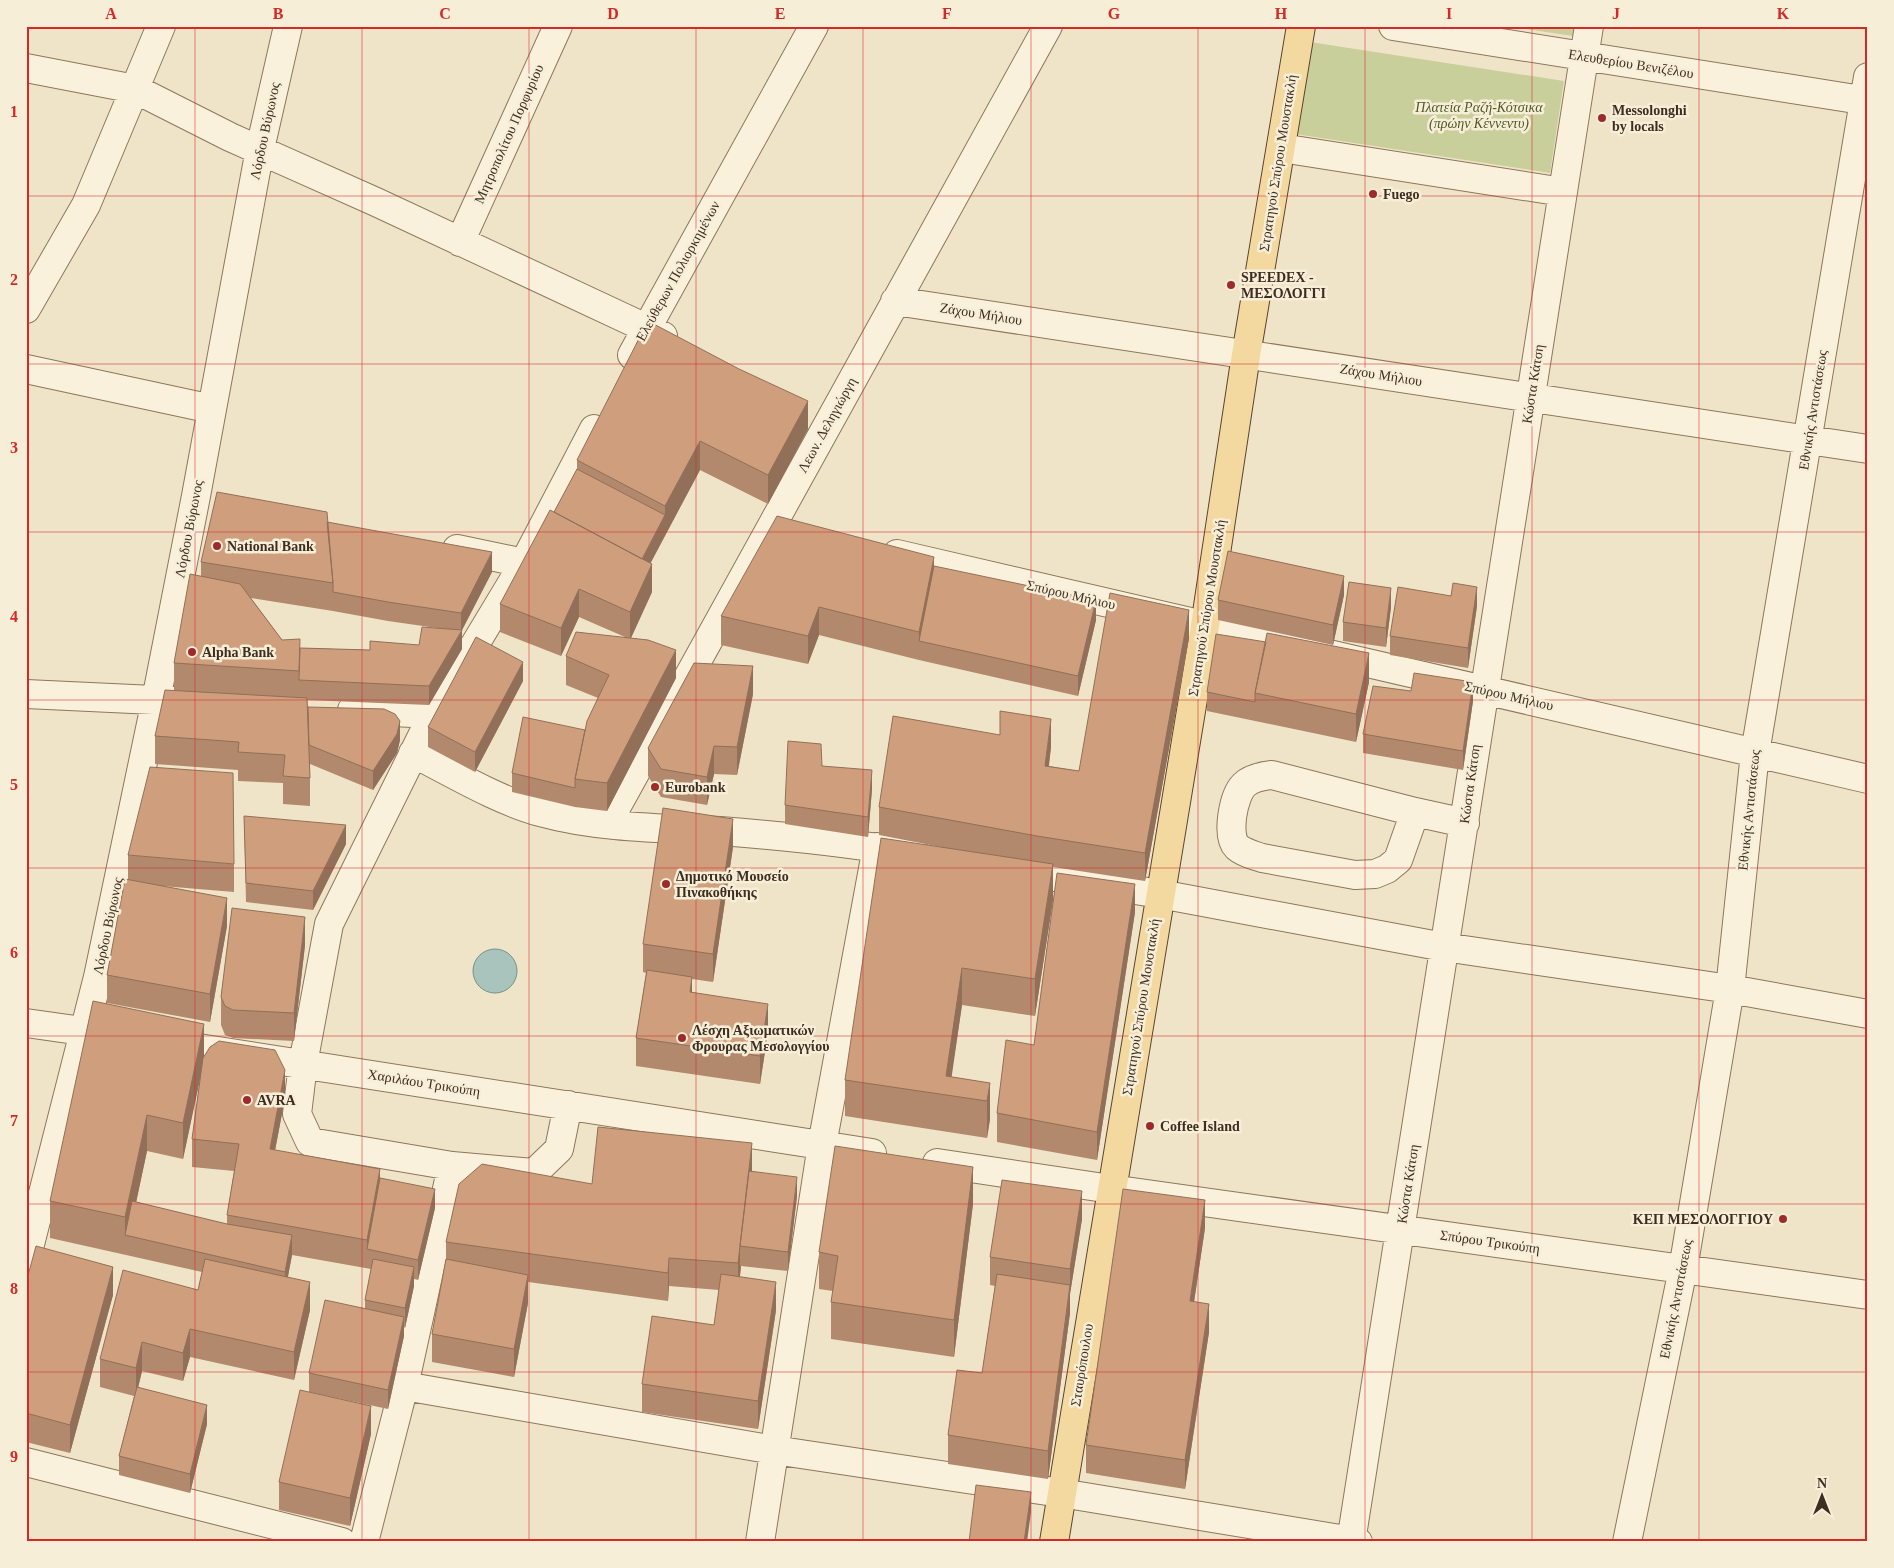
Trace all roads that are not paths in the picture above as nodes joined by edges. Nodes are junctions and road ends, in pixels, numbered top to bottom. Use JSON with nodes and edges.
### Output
{"nodes":[{"id":1,"x":161,"y":26,"type":"edge"},
{"id":2,"x":288,"y":26,"type":"edge"},
{"id":3,"x":558,"y":26,"type":"edge"},
{"id":4,"x":814,"y":26,"type":"edge"},
{"id":5,"x":1048,"y":26,"type":"edge"},
{"id":6,"x":1301,"y":26,"type":"edge"},
{"id":7,"x":1393,"y":26,"type":"edge"},
{"id":8,"x":1589,"y":26,"type":"edge"},
{"id":9,"x":1584,"y":56,"type":"junction"},
{"id":10,"x":26,"y":68,"type":"edge"},
{"id":11,"x":135,"y":89,"type":"junction"},
{"id":12,"x":1866,"y":93,"type":"edge"},
{"id":13,"x":1281,"y":148,"type":"junction"},
{"id":14,"x":260,"y":149,"type":"junction"},
{"id":15,"x":1563,"y":192,"type":"junction"},
{"id":16,"x":460,"y":242,"type":"junction"},
{"id":17,"x":895,"y":301,"type":"junction"},
{"id":18,"x":26,"y":309,"type":"edge"},
{"id":19,"x":646,"y":327,"type":"junction"},
{"id":20,"x":681,"y":346,"type":"edge"},
{"id":21,"x":1246,"y":355,"type":"junction"},
{"id":22,"x":26,"y":370,"type":"edge"},
{"id":23,"x":619,"y":380,"type":"edge"},
{"id":24,"x":1530,"y":398,"type":"junction"},
{"id":25,"x":606,"y":406,"type":"edge"},
{"id":26,"x":212,"y":409,"type":"junction"},
{"id":27,"x":1808,"y":440,"type":"junction"},
{"id":28,"x":1868,"y":449,"type":"edge"},
{"id":29,"x":771,"y":525,"type":"junction"},
{"id":30,"x":800,"y":532,"type":"edge"},
{"id":31,"x":437,"y":545,"type":"edge"},
{"id":32,"x":878,"y":550,"type":"edge"},
{"id":33,"x":524,"y":563,"type":"junction"},
{"id":34,"x":1205,"y":626,"type":"junction"},
{"id":35,"x":1484,"y":690,"type":"junction"},
{"id":36,"x":26,"y":694,"type":"edge"},
{"id":37,"x":156,"y":700,"type":"junction"},
{"id":38,"x":195,"y":702,"type":"edge"},
{"id":39,"x":324,"y":708,"type":"edge"},
{"id":40,"x":433,"y":714,"type":"junction"},
{"id":41,"x":413,"y":753,"type":"junction"},
{"id":42,"x":1755,"y":753,"type":"junction"},
{"id":43,"x":1868,"y":779,"type":"edge"},
{"id":44,"x":1415,"y":812,"type":"junction"},
{"id":45,"x":1465,"y":823,"type":"junction"},
{"id":46,"x":607,"y":824,"type":"junction"},
{"id":47,"x":877,"y":848,"type":"junction"},
{"id":48,"x":945,"y":859,"type":"edge"},
{"id":49,"x":994,"y":867,"type":"edge"},
{"id":50,"x":1160,"y":894,"type":"junction"},
{"id":51,"x":1444,"y":947,"type":"junction"},
{"id":52,"x":1730,"y":989,"type":"junction"},
{"id":53,"x":1868,"y":1014,"type":"edge"},
{"id":54,"x":26,"y":1022,"type":"edge"},
{"id":55,"x":85,"y":1031,"type":"junction"},
{"id":56,"x":303,"y":1064,"type":"junction"},
{"id":57,"x":568,"y":1105,"type":"junction"},
{"id":58,"x":822,"y":1145,"type":"junction"},
{"id":59,"x":904,"y":1158,"type":"joint"},
{"id":60,"x":452,"y":1166,"type":"junction"},
{"id":61,"x":1112,"y":1189,"type":"junction"},
{"id":62,"x":1400,"y":1230,"type":"junction"},
{"id":63,"x":26,"y":1260,"type":"edge"},
{"id":64,"x":1683,"y":1269,"type":"junction"},
{"id":65,"x":1868,"y":1295,"type":"edge"},
{"id":66,"x":404,"y":1386,"type":"junction"},
{"id":67,"x":774,"y":1450,"type":"junction"},
{"id":68,"x":26,"y":1462,"type":"edge"},
{"id":69,"x":1061,"y":1493,"type":"junction"},
{"id":70,"x":1354,"y":1541,"type":"edge"},
{"id":71,"x":342,"y":1542,"type":"edge"},
{"id":72,"x":364,"y":1542,"type":"edge"},
{"id":73,"x":760,"y":1542,"type":"edge"},
{"id":74,"x":1054,"y":1542,"type":"edge"},
{"id":75,"x":1627,"y":1542,"type":"edge"}],
"edges":[{"from":1,"to":11,"type":"street"},
{"from":2,"to":14,"type":"street","name":"Λόρδου Βύρωνος"},
{"from":3,"to":16,"type":"street","name":"Μητροπολίτου Πορφυρίου"},
{"from":4,"to":19,"type":"street","name":"Ελεύθερων Πολιορκημένων"},
{"from":5,"to":17,"type":"street","name":"Λεων. Δεληγιώργη"},
{"from":6,"to":13,"type":"main road","name":"Στρατηγού Σπύρου Μουστακλή"},
{"from":7,"to":9,"type":"street","name":"Ελευθερίου Βενιζέλου"},
{"from":8,"to":9,"type":"street","name":"Κώστα Κάτση"},
{"from":9,"to":12,"type":"street","name":"Ελευθερίου Βενιζέλου"},
{"from":9,"to":15,"type":"street","name":"Κώστα Κάτση"},
{"from":10,"to":11,"type":"street"},
{"from":11,"to":14,"type":"street"},
{"from":11,"to":18,"type":"street"},
{"from":12,"to":27,"type":"street","name":"Εθνικής Αντιστάσεως"},
{"from":13,"to":15,"type":"street"},
{"from":13,"to":21,"type":"main road","name":"Στρατηγού Σπύρου Μουστακλή"},
{"from":14,"to":16,"type":"street"},
{"from":14,"to":26,"type":"street","name":"Λόρδου Βύρωνος"},
{"from":15,"to":24,"type":"street","name":"Κώστα Κάτση"},
{"from":16,"to":19,"type":"street"},
{"from":17,"to":21,"type":"street","name":"Ζάχου Μήλιου"},
{"from":17,"to":29,"type":"street","name":"Λεων. Δεληγιώργη"},
{"from":19,"to":20,"type":"street"},
{"from":19,"to":23,"type":"street","name":"Ελεύθερων Πολιορκημένων"},
{"from":21,"to":24,"type":"street","name":"Ζάχου Μήλιου"},
{"from":21,"to":34,"type":"main road","name":"Στρατηγού Σπύρου Μουστακλή"},
{"from":22,"to":26,"type":"street"},
{"from":24,"to":27,"type":"street","name":"Ζάχου Μήλιου"},
{"from":24,"to":35,"type":"street","name":"Κώστα Κάτση"},
{"from":25,"to":33,"type":"street"},
{"from":26,"to":37,"type":"street","name":"Λόρδου Βύρωνος"},
{"from":27,"to":28,"type":"street","name":"Ζάχου Μήλιου"},
{"from":27,"to":42,"type":"street","name":"Εθνικής Αντιστάσεως"},
{"from":29,"to":30,"type":"street"},
{"from":29,"to":46,"type":"street","name":"Λεων. Δεληγιώργη"},
{"from":31,"to":33,"type":"street"},
{"from":32,"to":34,"type":"street","name":"Σπύρου Μήλιου"},
{"from":33,"to":40,"type":"street"},
{"from":34,"to":35,"type":"street","name":"Σπύρου Μήλιου"},
{"from":34,"to":50,"type":"main road","name":"Στρατηγού Σπύρου Μουστακλή"},
{"from":35,"to":42,"type":"street","name":"Σπύρου Μήλιου"},
{"from":35,"to":45,"type":"street","name":"Κώστα Κάτση"},
{"from":36,"to":37,"type":"street"},
{"from":37,"to":38,"type":"street"},
{"from":37,"to":55,"type":"street","name":"Λόρδου Βύρωνος"},
{"from":39,"to":40,"type":"street"},
{"from":40,"to":41,"type":"street"},
{"from":41,"to":46,"type":"street"},
{"from":41,"to":56,"type":"street"},
{"from":42,"to":43,"type":"street","name":"Σπύρου Μήλιου"},
{"from":42,"to":52,"type":"street","name":"Εθνικής Αντιστάσεως"},
{"from":44,"to":44,"type":"street"},
{"from":44,"to":45,"type":"street"},
{"from":45,"to":51,"type":"street","name":"Κώστα Κάτση"},
{"from":46,"to":47,"type":"street"},
{"from":47,"to":48,"type":"street"},
{"from":47,"to":58,"type":"street"},
{"from":49,"to":50,"type":"street"},
{"from":50,"to":51,"type":"street"},
{"from":50,"to":61,"type":"main road","name":"Στρατηγού Σπύρου Μουστακλή"},
{"from":51,"to":52,"type":"street"},
{"from":51,"to":62,"type":"street","name":"Κώστα Κάτση"},
{"from":52,"to":53,"type":"street"},
{"from":52,"to":64,"type":"street","name":"Εθνικής Αντιστάσεως"},
{"from":54,"to":55,"type":"street","name":"Χαριλάου Τρικούπη"},
{"from":55,"to":56,"type":"street","name":"Χαριλάου Τρικούπη"},
{"from":55,"to":63,"type":"street","name":"Λόρδου Βύρωνος"},
{"from":56,"to":57,"type":"street","name":"Χαριλάου Τρικούπη"},
{"from":56,"to":60,"type":"street"},
{"from":57,"to":58,"type":"street","name":"Χαριλάου Τρικούπη"},
{"from":57,"to":60,"type":"street"},
{"from":58,"to":59,"type":"street","name":"Χαριλάου Τρικούπη"},
{"from":58,"to":67,"type":"street"},
{"from":59,"to":61,"type":"street","name":"Σπύρου Τρικούπη"},
{"from":60,"to":66,"type":"street"},
{"from":61,"to":62,"type":"street","name":"Σπύρου Τρικούπη"},
{"from":61,"to":69,"type":"main road","name":"Σταυρόπουλου"},
{"from":62,"to":64,"type":"street","name":"Σπύρου Τρικούπη"},
{"from":62,"to":70,"type":"street","name":"Κώστα Κάτση"},
{"from":64,"to":65,"type":"street","name":"Σπύρου Τρικούπη"},
{"from":64,"to":75,"type":"street","name":"Εθνικής Αντιστάσεως"},
{"from":66,"to":67,"type":"street"},
{"from":66,"to":72,"type":"street"},
{"from":67,"to":69,"type":"street"},
{"from":67,"to":73,"type":"street"},
{"from":68,"to":71,"type":"street"},
{"from":69,"to":70,"type":"street"},
{"from":69,"to":74,"type":"main road","name":"Σταυρόπουλου"}]}
